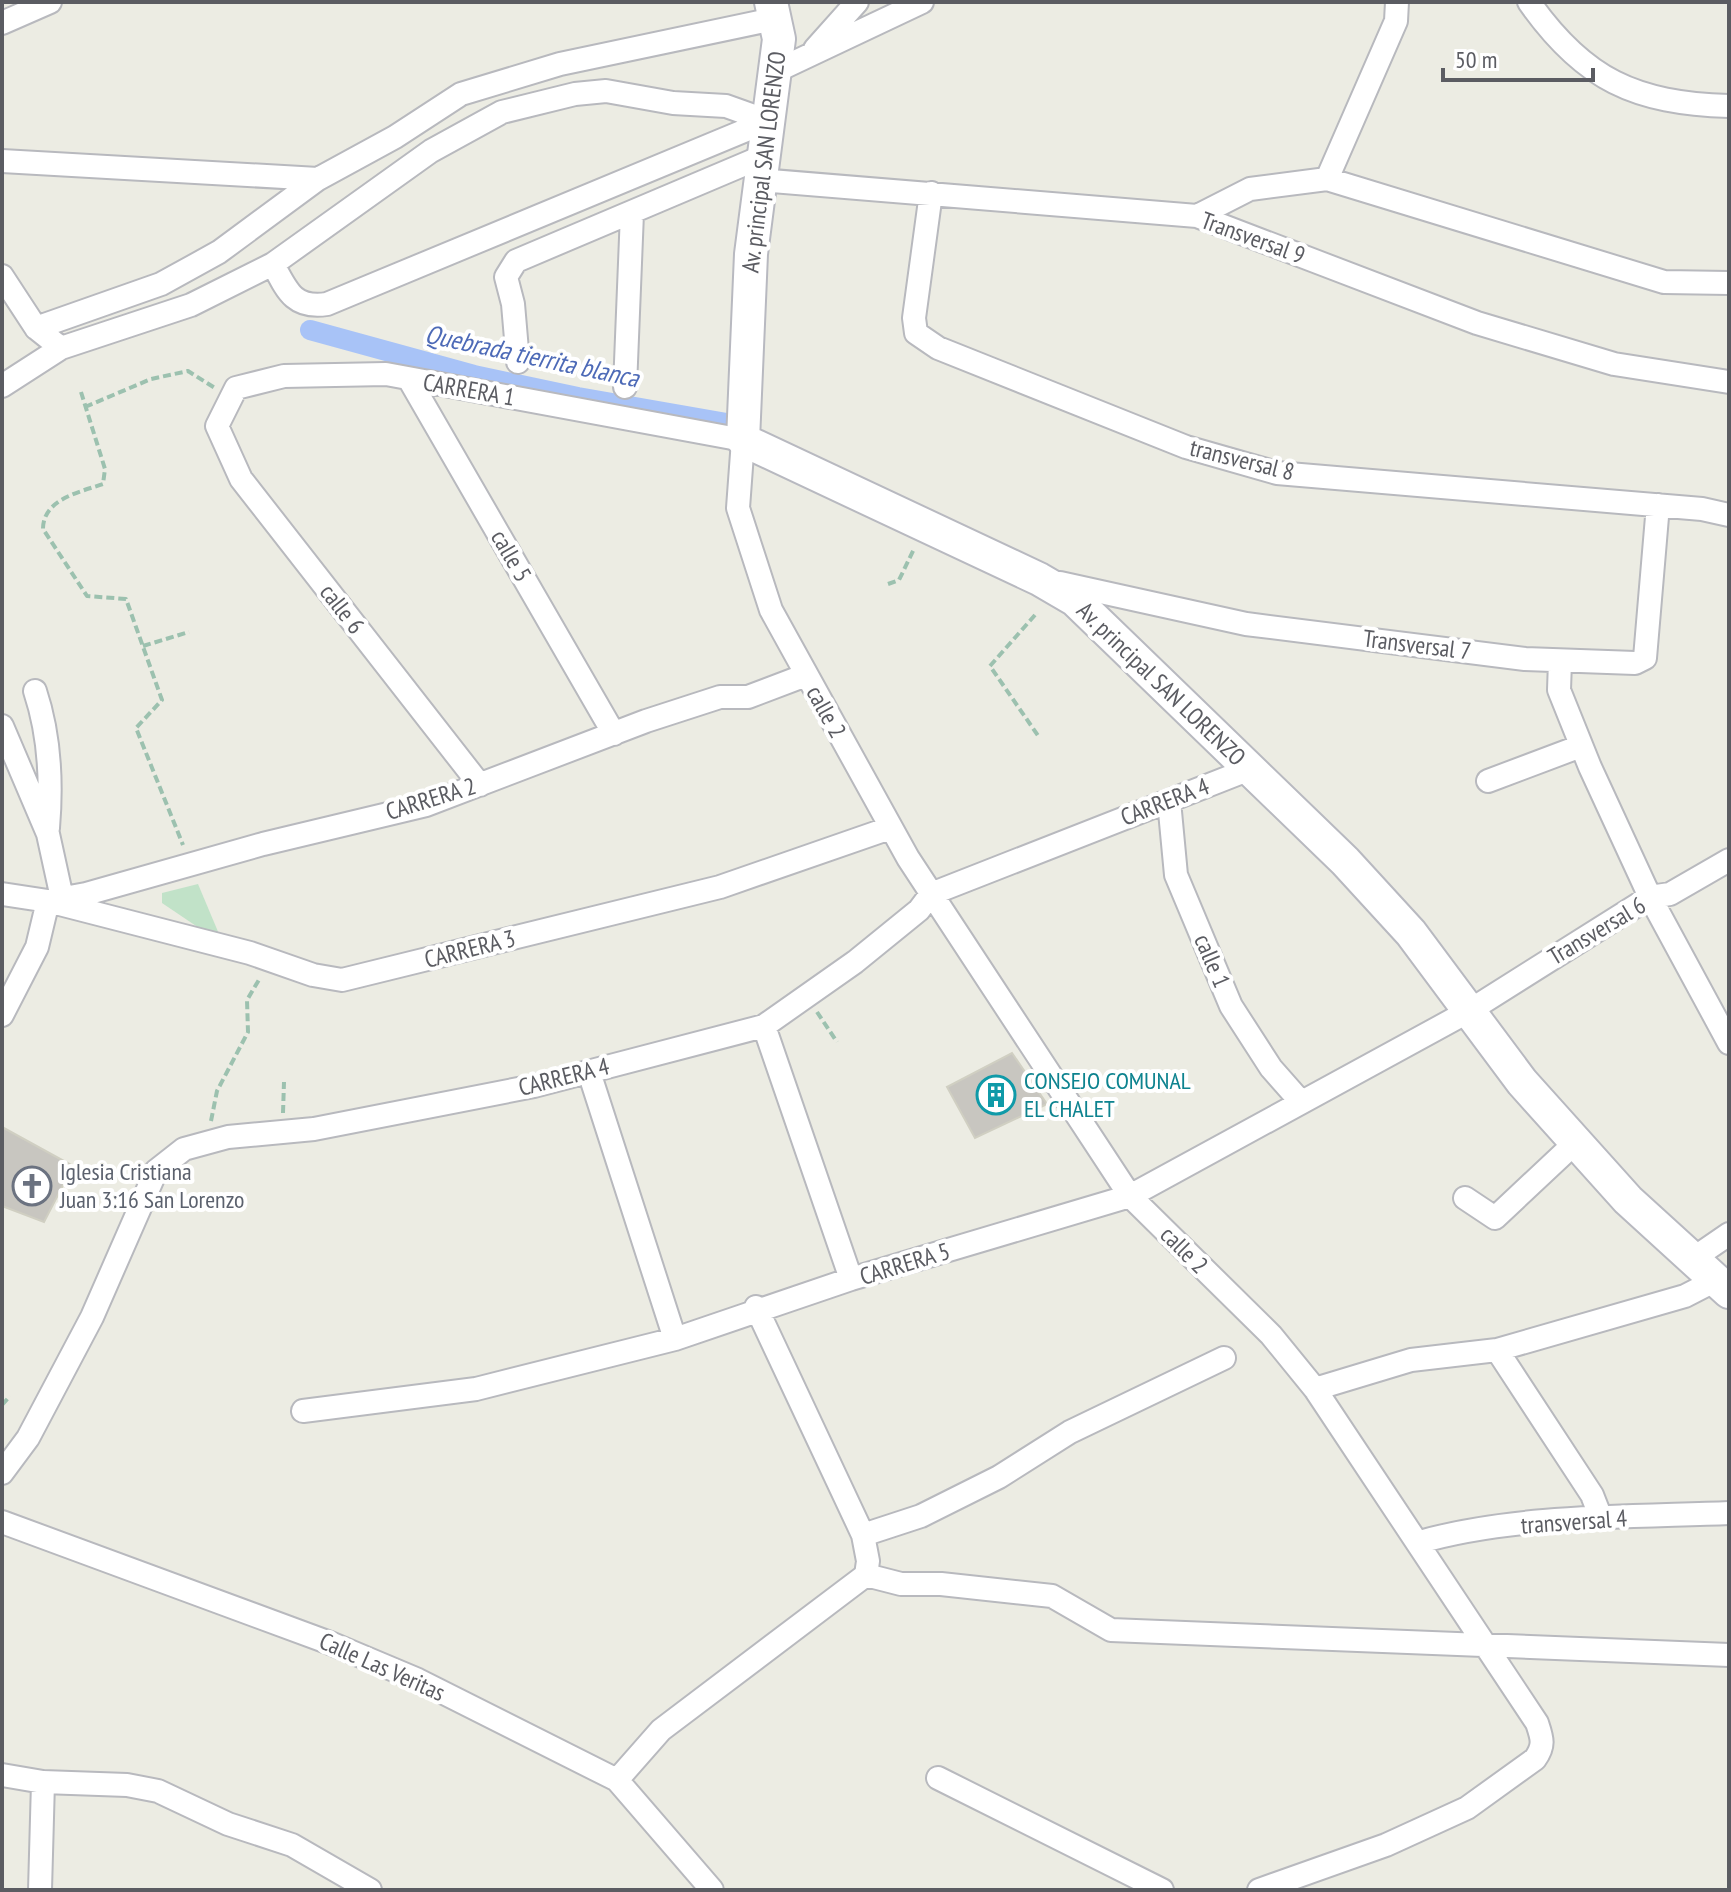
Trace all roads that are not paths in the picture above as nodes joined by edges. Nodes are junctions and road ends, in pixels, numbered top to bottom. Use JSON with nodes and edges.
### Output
{"nodes":[{"id":1,"x":50,"y":2,"type":"edge"},
{"id":2,"x":857,"y":2,"type":"edge"},
{"id":3,"x":922,"y":2,"type":"edge"},
{"id":4,"x":1397,"y":2,"type":"edge"},
{"id":5,"x":1529,"y":2,"type":"edge"},
{"id":6,"x":772,"y":11,"type":"edge"},
{"id":7,"x":2,"y":23,"type":"edge"},
{"id":8,"x":809,"y":56,"type":"junction"},
{"id":9,"x":774,"y":72,"type":"junction"},
{"id":10,"x":1729,"y":106,"type":"edge"},
{"id":11,"x":768,"y":121,"type":"junction"},
{"id":12,"x":2,"y":161,"type":"edge"},
{"id":13,"x":762,"y":168,"type":"junction"},
{"id":14,"x":318,"y":179,"type":"junction"},
{"id":15,"x":1327,"y":179,"type":"junction"},
{"id":16,"x":931,"y":193,"type":"junction"},
{"id":17,"x":632,"y":213,"type":"junction"},
{"id":18,"x":1197,"y":216,"type":"junction"},
{"id":19,"x":273,"y":264,"type":"junction"},
{"id":20,"x":2,"y":276,"type":"edge"},
{"id":21,"x":1729,"y":283,"type":"edge"},
{"id":22,"x":36,"y":328,"type":"junction"},
{"id":23,"x":61,"y":348,"type":"junction"},
{"id":24,"x":518,"y":362,"type":"dead end"},
{"id":25,"x":409,"y":379,"type":"junction"},
{"id":26,"x":1729,"y":382,"type":"edge"},
{"id":27,"x":2,"y":386,"type":"edge"},
{"id":28,"x":625,"y":387,"type":"dead end"},
{"id":29,"x":217,"y":426,"type":"joint"},
{"id":30,"x":743,"y":440,"type":"junction"},
{"id":31,"x":1658,"y":505,"type":"junction"},
{"id":32,"x":1729,"y":515,"type":"edge"},
{"id":33,"x":1039,"y":579,"type":"junction"},
{"id":34,"x":1560,"y":661,"type":"junction"},
{"id":35,"x":806,"y":675,"type":"junction"},
{"id":36,"x":35,"y":691,"type":"dead end"},
{"id":37,"x":2,"y":726,"type":"edge"},
{"id":38,"x":614,"y":734,"type":"junction"},
{"id":39,"x":1581,"y":746,"type":"junction"},
{"id":40,"x":1250,"y":769,"type":"junction"},
{"id":41,"x":1488,"y":781,"type":"dead end"},
{"id":42,"x":480,"y":785,"type":"junction"},
{"id":43,"x":1169,"y":801,"type":"junction"},
{"id":44,"x":890,"y":828,"type":"junction"},
{"id":45,"x":48,"y":834,"type":"junction"},
{"id":46,"x":1729,"y":860,"type":"edge"},
{"id":47,"x":2,"y":894,"type":"edge"},
{"id":48,"x":931,"y":894,"type":"junction"},
{"id":49,"x":1650,"y":897,"type":"junction"},
{"id":50,"x":55,"y":899,"type":"junction"},
{"id":51,"x":1469,"y":1011,"type":"junction"},
{"id":52,"x":2,"y":1015,"type":"edge"},
{"id":53,"x":764,"y":1026,"type":"junction"},
{"id":54,"x":1729,"y":1043,"type":"edge"},
{"id":55,"x":589,"y":1072,"type":"junction"},
{"id":56,"x":1301,"y":1102,"type":"junction"},
{"id":57,"x":1576,"y":1142,"type":"junction"},
{"id":58,"x":1130,"y":1196,"type":"junction"},
{"id":59,"x":1465,"y":1198,"type":"dead end"},
{"id":60,"x":1729,"y":1234,"type":"edge"},
{"id":61,"x":1694,"y":1258,"type":"junction"},
{"id":62,"x":851,"y":1279,"type":"junction"},
{"id":63,"x":1724,"y":1286,"type":"edge"},
{"id":64,"x":756,"y":1307,"type":"dead end"},
{"id":65,"x":675,"y":1339,"type":"junction"},
{"id":66,"x":1497,"y":1350,"type":"junction"},
{"id":67,"x":1224,"y":1358,"type":"dead end"},
{"id":68,"x":1315,"y":1389,"type":"junction"},
{"id":69,"x":303,"y":1411,"type":"dead end"},
{"id":70,"x":2,"y":1473,"type":"edge"},
{"id":71,"x":1729,"y":1513,"type":"edge"},
{"id":72,"x":1601,"y":1518,"type":"junction"},
{"id":73,"x":2,"y":1522,"type":"edge"},
{"id":74,"x":863,"y":1535,"type":"junction"},
{"id":75,"x":1420,"y":1542,"type":"junction"},
{"id":76,"x":866,"y":1575,"type":"junction"},
{"id":77,"x":1729,"y":1655,"type":"edge"},
{"id":78,"x":2,"y":1775,"type":"edge"},
{"id":79,"x":938,"y":1778,"type":"dead end"},
{"id":80,"x":617,"y":1780,"type":"junction"},
{"id":81,"x":43,"y":1782,"type":"junction"},
{"id":82,"x":40,"y":1890,"type":"edge"},
{"id":83,"x":370,"y":1890,"type":"edge"},
{"id":84,"x":712,"y":1890,"type":"edge"},
{"id":85,"x":1162,"y":1890,"type":"edge"},
{"id":86,"x":1259,"y":1890,"type":"edge"}],
"edges":[{"from":1,"to":7,"type":"street"},
{"from":2,"to":8,"type":"street"},
{"from":3,"to":8,"type":"street"},
{"from":4,"to":15,"type":"street"},
{"from":5,"to":10,"type":"street"},
{"from":6,"to":9,"type":"main road","name":"Av. principal SAN LORENZO"},
{"from":6,"to":14,"type":"street"},
{"from":8,"to":9,"type":"street"},
{"from":9,"to":11,"type":"main road","name":"Av. principal SAN LORENZO"},
{"from":11,"to":13,"type":"main road","name":"Av. principal SAN LORENZO"},
{"from":11,"to":19,"type":"street"},
{"from":11,"to":19,"type":"street"},
{"from":12,"to":14,"type":"street"},
{"from":13,"to":16,"type":"street","name":"Transversal 9"},
{"from":13,"to":17,"type":"street"},
{"from":13,"to":30,"type":"main road","name":"Av. principal SAN LORENZO"},
{"from":14,"to":22,"type":"street"},
{"from":15,"to":18,"type":"street"},
{"from":15,"to":21,"type":"street"},
{"from":16,"to":18,"type":"street","name":"Transversal 9"},
{"from":16,"to":31,"type":"street","name":"transversal 8"},
{"from":17,"to":24,"type":"street"},
{"from":17,"to":28,"type":"street"},
{"from":18,"to":26,"type":"street","name":"Transversal 9"},
{"from":19,"to":23,"type":"street"},
{"from":20,"to":22,"type":"street"},
{"from":22,"to":23,"type":"street"},
{"from":23,"to":27,"type":"street"},
{"from":25,"to":29,"type":"street","name":"CARRERA 1"},
{"from":25,"to":30,"type":"street","name":"CARRERA 1"},
{"from":25,"to":38,"type":"street","name":"calle 5"},
{"from":29,"to":42,"type":"street","name":"calle 6"},
{"from":30,"to":33,"type":"main road","name":"Av. principal SAN LORENZO"},
{"from":30,"to":35,"type":"street","name":"calle 2"},
{"from":31,"to":32,"type":"street","name":"transversal 8"},
{"from":31,"to":34,"type":"street","name":"Transversal 7"},
{"from":33,"to":34,"type":"street","name":"Transversal 7"},
{"from":33,"to":40,"type":"main road","name":"Av. principal SAN LORENZO"},
{"from":34,"to":39,"type":"street"},
{"from":35,"to":38,"type":"street","name":"CARRERA 2"},
{"from":35,"to":44,"type":"street","name":"calle 2"},
{"from":36,"to":45,"type":"street"},
{"from":37,"to":45,"type":"street"},
{"from":38,"to":42,"type":"street","name":"CARRERA 2"},
{"from":39,"to":41,"type":"street"},
{"from":39,"to":49,"type":"street"},
{"from":40,"to":43,"type":"street","name":"CARRERA 4"},
{"from":40,"to":51,"type":"main road","name":"Av. principal SAN LORENZO"},
{"from":42,"to":50,"type":"street","name":"CARRERA 2"},
{"from":43,"to":48,"type":"street","name":"CARRERA 4"},
{"from":43,"to":56,"type":"street","name":"calle 1"},
{"from":44,"to":48,"type":"street","name":"calle 2"},
{"from":44,"to":50,"type":"street","name":"CARRERA 3"},
{"from":45,"to":50,"type":"street"},
{"from":46,"to":49,"type":"street","name":"Transversal 6"},
{"from":47,"to":50,"type":"street","name":"CARRERA 2"},
{"from":48,"to":53,"type":"street","name":"CARRERA 4"},
{"from":48,"to":58,"type":"street","name":"calle 2"},
{"from":49,"to":51,"type":"street","name":"Transversal 6"},
{"from":49,"to":54,"type":"street"},
{"from":50,"to":52,"type":"street"},
{"from":51,"to":56,"type":"street","name":"CARRERA 5"},
{"from":51,"to":57,"type":"main road","name":"Av. principal SAN LORENZO"},
{"from":53,"to":55,"type":"street","name":"CARRERA 4"},
{"from":53,"to":62,"type":"street"},
{"from":55,"to":65,"type":"street"},
{"from":55,"to":70,"type":"street","name":"CARRERA 4"},
{"from":56,"to":58,"type":"street","name":"CARRERA 5"},
{"from":57,"to":59,"type":"street"},
{"from":57,"to":61,"type":"main road","name":"Av. principal SAN LORENZO"},
{"from":58,"to":62,"type":"street","name":"CARRERA 5"},
{"from":58,"to":68,"type":"street","name":"calle 2"},
{"from":60,"to":61,"type":"street"},
{"from":61,"to":63,"type":"main road","name":"Av. principal SAN LORENZO"},
{"from":62,"to":65,"type":"street","name":"CARRERA 5"},
{"from":63,"to":66,"type":"street"},
{"from":64,"to":74,"type":"street"},
{"from":65,"to":69,"type":"street","name":"CARRERA 5"},
{"from":66,"to":68,"type":"street"},
{"from":66,"to":72,"type":"street"},
{"from":67,"to":74,"type":"street"},
{"from":68,"to":75,"type":"street","name":"calle 2"},
{"from":71,"to":72,"type":"street","name":"transversal 4"},
{"from":72,"to":75,"type":"street","name":"transversal 4"},
{"from":73,"to":80,"type":"street","name":"Calle Las Veritas"},
{"from":74,"to":76,"type":"street"},
{"from":75,"to":86,"type":"street","name":"calle 2"},
{"from":76,"to":77,"type":"street"},
{"from":76,"to":80,"type":"street"},
{"from":78,"to":81,"type":"street"},
{"from":79,"to":85,"type":"street"},
{"from":80,"to":84,"type":"street","name":"Calle Las Veritas"},
{"from":81,"to":82,"type":"street"},
{"from":81,"to":83,"type":"street"}]}
